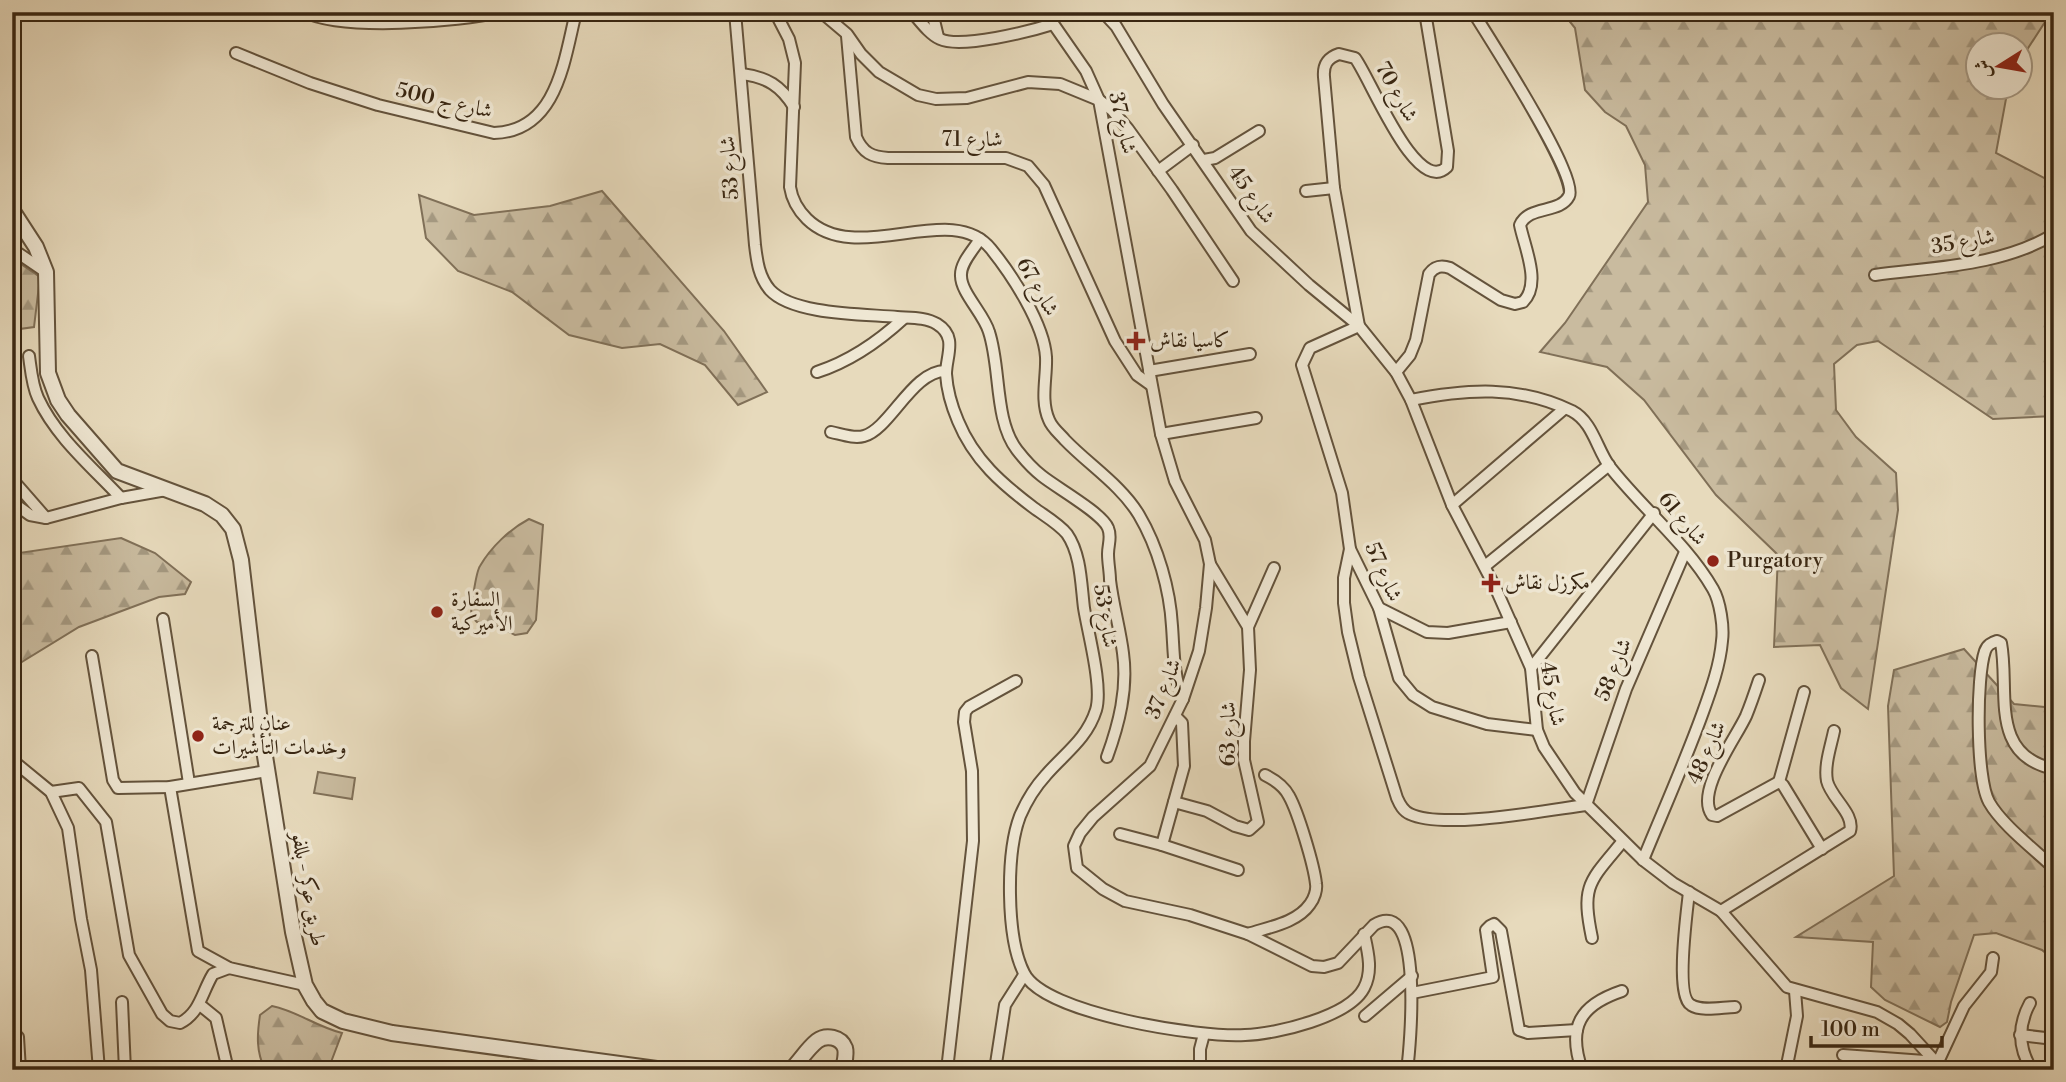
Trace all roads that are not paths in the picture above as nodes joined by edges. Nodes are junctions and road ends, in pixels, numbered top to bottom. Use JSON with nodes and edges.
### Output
{"nodes":[{"id":1,"x":305,"y":12,"type":"edge"},
{"id":2,"x":500,"y":12,"type":"edge"},
{"id":3,"x":576,"y":12,"type":"edge"},
{"id":4,"x":735,"y":12,"type":"edge"},
{"id":5,"x":775,"y":12,"type":"edge"},
{"id":6,"x":821,"y":12,"type":"edge"},
{"id":7,"x":912,"y":12,"type":"edge"},
{"id":8,"x":932,"y":12,"type":"edge"},
{"id":9,"x":1045,"y":12,"type":"edge"},
{"id":10,"x":1103,"y":12,"type":"edge"},
{"id":11,"x":1425,"y":12,"type":"edge"},
{"id":12,"x":1472,"y":12,"type":"edge"},
{"id":13,"x":487,"y":14,"type":"edge"},
{"id":14,"x":1054,"y":24,"type":"junction"},
{"id":15,"x":847,"y":34,"type":"junction"},
{"id":16,"x":938,"y":38,"type":"junction"},
{"id":17,"x":236,"y":53,"type":"dead end"},
{"id":18,"x":742,"y":74,"type":"junction"},
{"id":19,"x":1099,"y":100,"type":"junction"},
{"id":20,"x":794,"y":107,"type":"junction"},
{"id":21,"x":1259,"y":131,"type":"dead end"},
{"id":22,"x":1193,"y":145,"type":"junction"},
{"id":23,"x":1204,"y":160,"type":"junction"},
{"id":24,"x":1158,"y":171,"type":"junction"},
{"id":25,"x":1334,"y":188,"type":"junction"},
{"id":26,"x":1306,"y":191,"type":"dead end"},
{"id":27,"x":12,"y":210,"type":"edge"},
{"id":28,"x":2054,"y":234,"type":"edge"},
{"id":29,"x":980,"y":239,"type":"junction"},
{"id":30,"x":12,"y":249,"type":"edge"},
{"id":31,"x":46,"y":272,"type":"junction"},
{"id":32,"x":1875,"y":275,"type":"dead end"},
{"id":33,"x":1233,"y":281,"type":"dead end"},
{"id":34,"x":904,"y":317,"type":"junction"},
{"id":35,"x":1359,"y":326,"type":"junction"},
{"id":36,"x":1250,"y":354,"type":"dead end"},
{"id":37,"x":29,"y":356,"type":"dead end"},
{"id":38,"x":946,"y":371,"type":"junction"},
{"id":39,"x":1149,"y":371,"type":"junction"},
{"id":40,"x":817,"y":372,"type":"dead end"},
{"id":41,"x":1396,"y":372,"type":"junction"},
{"id":42,"x":1151,"y":385,"type":"junction"},
{"id":43,"x":1411,"y":400,"type":"junction"},
{"id":44,"x":1564,"y":409,"type":"junction"},
{"id":45,"x":1256,"y":418,"type":"dead end"},
{"id":46,"x":831,"y":432,"type":"dead end"},
{"id":47,"x":1161,"y":434,"type":"junction"},
{"id":48,"x":1609,"y":465,"type":"junction"},
{"id":49,"x":12,"y":479,"type":"edge"},
{"id":50,"x":169,"y":490,"type":"junction"},
{"id":51,"x":121,"y":498,"type":"junction"},
{"id":52,"x":12,"y":502,"type":"edge"},
{"id":53,"x":1452,"y":505,"type":"junction"},
{"id":54,"x":1654,"y":513,"type":"junction"},
{"id":55,"x":46,"y":518,"type":"junction"},
{"id":56,"x":1350,"y":549,"type":"junction"},
{"id":57,"x":1685,"y":552,"type":"junction"},
{"id":58,"x":1210,"y":564,"type":"junction"},
{"id":59,"x":1485,"y":566,"type":"junction"},
{"id":60,"x":1274,"y":568,"type":"dead end"},
{"id":61,"x":1380,"y":608,"type":"junction"},
{"id":62,"x":163,"y":620,"type":"dead end"},
{"id":63,"x":1511,"y":622,"type":"junction"},
{"id":64,"x":1248,"y":627,"type":"junction"},
{"id":65,"x":92,"y":656,"type":"dead end"},
{"id":66,"x":1531,"y":668,"type":"junction"},
{"id":67,"x":1759,"y":680,"type":"dead end"},
{"id":68,"x":1016,"y":681,"type":"dead end"},
{"id":69,"x":1804,"y":692,"type":"dead end"},
{"id":70,"x":1183,"y":699,"type":"junction"},
{"id":71,"x":1175,"y":716,"type":"junction"},
{"id":72,"x":1537,"y":730,"type":"junction"},
{"id":73,"x":1834,"y":731,"type":"dead end"},
{"id":74,"x":1108,"y":757,"type":"dead end"},
{"id":75,"x":12,"y":760,"type":"edge"},
{"id":76,"x":2054,"y":769,"type":"edge"},
{"id":77,"x":267,"y":771,"type":"junction"},
{"id":78,"x":1265,"y":775,"type":"dead end"},
{"id":79,"x":1779,"y":782,"type":"junction"},
{"id":80,"x":189,"y":783,"type":"junction"},
{"id":81,"x":170,"y":787,"type":"junction"},
{"id":82,"x":51,"y":792,"type":"junction"},
{"id":83,"x":1174,"y":802,"type":"junction"},
{"id":84,"x":1586,"y":805,"type":"junction"},
{"id":85,"x":1120,"y":835,"type":"dead end"},
{"id":86,"x":1623,"y":841,"type":"junction"},
{"id":87,"x":1162,"y":845,"type":"junction"},
{"id":88,"x":1822,"y":849,"type":"junction"},
{"id":89,"x":1643,"y":860,"type":"junction"},
{"id":90,"x":2054,"y":868,"type":"edge"},
{"id":91,"x":1238,"y":870,"type":"dead end"},
{"id":92,"x":1689,"y":892,"type":"junction"},
{"id":93,"x":1721,"y":911,"type":"junction"},
{"id":94,"x":1248,"y":934,"type":"junction"},
{"id":95,"x":1364,"y":934,"type":"junction"},
{"id":96,"x":1592,"y":938,"type":"dead end"},
{"id":97,"x":1993,"y":958,"type":"dead end"},
{"id":98,"x":229,"y":968,"type":"junction"},
{"id":99,"x":1024,"y":975,"type":"junction"},
{"id":100,"x":1412,"y":976,"type":"junction"},
{"id":101,"x":305,"y":985,"type":"junction"},
{"id":102,"x":1622,"y":991,"type":"dead end"},
{"id":103,"x":1795,"y":991,"type":"junction"},
{"id":104,"x":1412,"y":993,"type":"junction"},
{"id":105,"x":122,"y":1002,"type":"dead end"},
{"id":106,"x":2030,"y":1003,"type":"dead end"},
{"id":107,"x":200,"y":1005,"type":"junction"},
{"id":108,"x":1735,"y":1007,"type":"dead end"},
{"id":109,"x":1365,"y":1016,"type":"dead end"},
{"id":110,"x":1577,"y":1030,"type":"junction"},
{"id":111,"x":1204,"y":1034,"type":"junction"},
{"id":112,"x":2020,"y":1035,"type":"junction"},
{"id":113,"x":18,"y":1037,"type":"dead end"},
{"id":114,"x":2054,"y":1040,"type":"edge"},
{"id":115,"x":1843,"y":1055,"type":"dead end"},
{"id":116,"x":1940,"y":1066,"type":"edge"},
{"id":117,"x":20,"y":1070,"type":"edge"},
{"id":118,"x":99,"y":1070,"type":"edge"},
{"id":119,"x":125,"y":1070,"type":"edge"},
{"id":120,"x":228,"y":1070,"type":"edge"},
{"id":121,"x":664,"y":1070,"type":"edge"},
{"id":122,"x":791,"y":1070,"type":"edge"},
{"id":123,"x":843,"y":1070,"type":"edge"},
{"id":124,"x":947,"y":1070,"type":"edge"},
{"id":125,"x":995,"y":1070,"type":"edge"},
{"id":126,"x":1200,"y":1070,"type":"edge"},
{"id":127,"x":1407,"y":1070,"type":"edge"},
{"id":128,"x":1582,"y":1070,"type":"edge"},
{"id":129,"x":1786,"y":1070,"type":"edge"},
{"id":130,"x":2032,"y":1070,"type":"edge"}],
"edges":[{"from":1,"to":13,"type":"street"},
{"from":2,"to":13,"type":"street"},
{"from":3,"to":17,"type":"street","name":"شارع ج 500"},
{"from":4,"to":18,"type":"street","name":"شارع 53"},
{"from":5,"to":20,"type":"street"},
{"from":6,"to":15,"type":"street"},
{"from":7,"to":16,"type":"street"},
{"from":8,"to":16,"type":"street"},
{"from":9,"to":14,"type":"street","name":"شارع 37"},
{"from":10,"to":22,"type":"street","name":"شارع 45"},
{"from":11,"to":25,"type":"street","name":"شارع 70"},
{"from":12,"to":41,"type":"street"},
{"from":14,"to":16,"type":"street"},
{"from":14,"to":19,"type":"street","name":"شارع 37"},
{"from":15,"to":19,"type":"street"},
{"from":15,"to":42,"type":"street","name":"شارع 71"},
{"from":18,"to":20,"type":"street"},
{"from":18,"to":34,"type":"street","name":"شارع 53"},
{"from":19,"to":24,"type":"street"},
{"from":19,"to":39,"type":"street","name":"شارع 37"},
{"from":20,"to":29,"type":"street"},
{"from":21,"to":23,"type":"street"},
{"from":22,"to":23,"type":"street","name":"شارع 45"},
{"from":22,"to":24,"type":"street"},
{"from":23,"to":35,"type":"street","name":"شارع 45"},
{"from":24,"to":33,"type":"street"},
{"from":25,"to":26,"type":"street"},
{"from":25,"to":35,"type":"street","name":"شارع 70"},
{"from":27,"to":31,"type":"street","name":"طريق عوكر - بللفو"},
{"from":28,"to":32,"type":"street","name":"شارع 35"},
{"from":29,"to":70,"type":"street","name":"شارع 67"},
{"from":29,"to":74,"type":"street"},
{"from":30,"to":31,"type":"street"},
{"from":31,"to":50,"type":"street","name":"طريق عوكر - بللفو"},
{"from":34,"to":38,"type":"street","name":"شارع 53"},
{"from":34,"to":40,"type":"street"},
{"from":35,"to":41,"type":"street","name":"شارع 45"},
{"from":35,"to":56,"type":"street","name":"شارع 57"},
{"from":36,"to":39,"type":"street"},
{"from":37,"to":51,"type":"street"},
{"from":38,"to":46,"type":"street"},
{"from":38,"to":99,"type":"street","name":"شارع 53"},
{"from":39,"to":42,"type":"street","name":"شارع 37"},
{"from":41,"to":43,"type":"street","name":"شارع 45"},
{"from":42,"to":47,"type":"street","name":"شارع 37"},
{"from":43,"to":44,"type":"street","name":"شارع 61"},
{"from":43,"to":53,"type":"street","name":"شارع 45"},
{"from":44,"to":48,"type":"street","name":"شارع 61"},
{"from":44,"to":53,"type":"street"},
{"from":45,"to":47,"type":"street"},
{"from":47,"to":58,"type":"street","name":"شارع 37"},
{"from":48,"to":54,"type":"street","name":"شارع 61"},
{"from":48,"to":59,"type":"street"},
{"from":49,"to":55,"type":"street"},
{"from":50,"to":51,"type":"street"},
{"from":50,"to":77,"type":"street","name":"طريق عوكر - بللفو"},
{"from":51,"to":55,"type":"street"},
{"from":52,"to":55,"type":"street"},
{"from":53,"to":59,"type":"street","name":"شارع 45"},
{"from":54,"to":57,"type":"street","name":"شارع 61"},
{"from":54,"to":66,"type":"street"},
{"from":56,"to":61,"type":"street","name":"شارع 57"},
{"from":56,"to":84,"type":"street"},
{"from":57,"to":84,"type":"street","name":"شارع 58"},
{"from":57,"to":89,"type":"street","name":"شارع 61"},
{"from":58,"to":64,"type":"street","name":"شارع 63"},
{"from":58,"to":70,"type":"street","name":"شارع 37"},
{"from":59,"to":63,"type":"street","name":"شارع 45"},
{"from":60,"to":64,"type":"street"},
{"from":61,"to":63,"type":"street"},
{"from":61,"to":72,"type":"street","name":"شارع 57"},
{"from":62,"to":80,"type":"street"},
{"from":63,"to":66,"type":"street","name":"شارع 45"},
{"from":64,"to":83,"type":"street","name":"شارع 63"},
{"from":65,"to":81,"type":"street"},
{"from":66,"to":72,"type":"street","name":"شارع 45"},
{"from":67,"to":79,"type":"street","name":"شارع 48"},
{"from":68,"to":124,"type":"street"},
{"from":69,"to":79,"type":"street"},
{"from":70,"to":71,"type":"street","name":"شارع 37"},
{"from":71,"to":83,"type":"street"},
{"from":71,"to":94,"type":"street","name":"شارع 37"},
{"from":72,"to":84,"type":"street","name":"شارع 45"},
{"from":73,"to":88,"type":"street"},
{"from":75,"to":82,"type":"street"},
{"from":76,"to":90,"type":"street"},
{"from":77,"to":80,"type":"street"},
{"from":77,"to":101,"type":"street","name":"طريق عوكر - بللفو"},
{"from":78,"to":94,"type":"street"},
{"from":79,"to":88,"type":"street"},
{"from":80,"to":81,"type":"street"},
{"from":81,"to":98,"type":"street"},
{"from":82,"to":107,"type":"street"},
{"from":82,"to":118,"type":"street"},
{"from":83,"to":87,"type":"street"},
{"from":84,"to":86,"type":"street","name":"شارع 45"},
{"from":85,"to":87,"type":"street"},
{"from":86,"to":89,"type":"street","name":"شارع 45"},
{"from":86,"to":96,"type":"street"},
{"from":87,"to":91,"type":"street"},
{"from":88,"to":93,"type":"street"},
{"from":89,"to":92,"type":"street","name":"شارع 45"},
{"from":92,"to":93,"type":"street","name":"شارع 45"},
{"from":92,"to":108,"type":"street"},
{"from":93,"to":103,"type":"street","name":"شارع 45"},
{"from":94,"to":95,"type":"street","name":"شارع 37"},
{"from":95,"to":100,"type":"street","name":"شارع 37"},
{"from":95,"to":111,"type":"street"},
{"from":97,"to":116,"type":"street"},
{"from":98,"to":101,"type":"street"},
{"from":98,"to":107,"type":"street"},
{"from":99,"to":111,"type":"street"},
{"from":99,"to":125,"type":"street"},
{"from":100,"to":104,"type":"street","name":"شارع 37"},
{"from":100,"to":109,"type":"street"},
{"from":101,"to":121,"type":"street","name":"طريق عوكر - بللفو"},
{"from":102,"to":110,"type":"street"},
{"from":103,"to":116,"type":"street","name":"شارع 45"},
{"from":103,"to":129,"type":"street"},
{"from":104,"to":110,"type":"street"},
{"from":104,"to":127,"type":"street","name":"شارع 37"},
{"from":105,"to":119,"type":"street"},
{"from":106,"to":112,"type":"street"},
{"from":107,"to":120,"type":"street"},
{"from":110,"to":128,"type":"street"},
{"from":111,"to":126,"type":"street"},
{"from":112,"to":114,"type":"street"},
{"from":112,"to":130,"type":"street"},
{"from":113,"to":117,"type":"street"},
{"from":115,"to":116,"type":"street"},
{"from":122,"to":123,"type":"street"}]}
